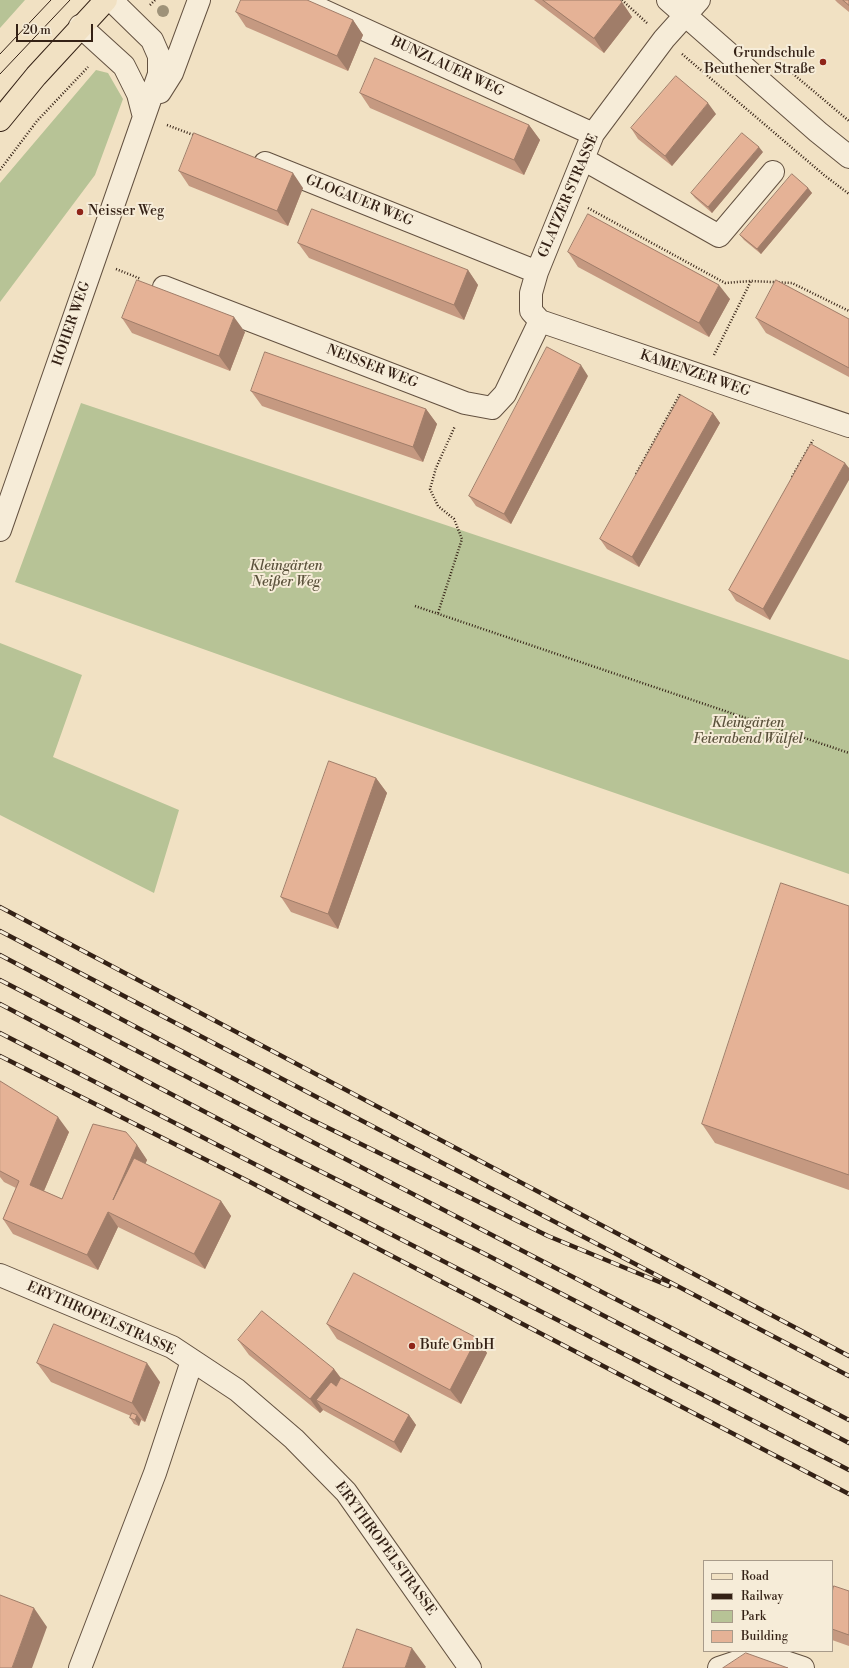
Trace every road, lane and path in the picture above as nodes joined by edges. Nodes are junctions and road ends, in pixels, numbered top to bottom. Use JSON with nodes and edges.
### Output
{"nodes":[{"id":1,"x":106,"y":0,"type":"edge"},
{"id":2,"x":111,"y":0,"type":"edge"},
{"id":3,"x":155,"y":0,"type":"edge"},
{"id":4,"x":199,"y":0,"type":"edge"},
{"id":5,"x":300,"y":0,"type":"edge"},
{"id":6,"x":622,"y":0,"type":"edge"},
{"id":7,"x":668,"y":0,"type":"edge"},
{"id":8,"x":692,"y":8,"type":"edge"},
{"id":9,"x":134,"y":21,"type":"junction"},
{"id":10,"x":80,"y":26,"type":"junction"},
{"id":11,"x":664,"y":39,"type":"junction"},
{"id":12,"x":104,"y":49,"type":"junction"},
{"id":13,"x":773,"y":58,"type":"dead end"},
{"id":14,"x":144,"y":117,"type":"junction"},
{"id":15,"x":0,"y":120,"type":"edge"},
{"id":16,"x":849,"y":121,"type":"edge"},
{"id":17,"x":181,"y":130,"type":"dead end"},
{"id":18,"x":594,"y":134,"type":"junction"},
{"id":19,"x":201,"y":138,"type":"edge"},
{"id":20,"x":244,"y":155,"type":"edge"},
{"id":21,"x":849,"y":157,"type":"edge"},
{"id":22,"x":583,"y":159,"type":"junction"},
{"id":23,"x":0,"y":170,"type":"edge"},
{"id":24,"x":773,"y":172,"type":"dead end"},
{"id":25,"x":849,"y":194,"type":"edge"},
{"id":26,"x":568,"y":197,"type":"junction"},
{"id":27,"x":121,"y":271,"type":"dead end"},
{"id":28,"x":537,"y":272,"type":"junction"},
{"id":29,"x":127,"y":274,"type":"dead end"},
{"id":30,"x":751,"y":281,"type":"junction"},
{"id":31,"x":164,"y":287,"type":"dead end"},
{"id":32,"x":849,"y":311,"type":"edge"},
{"id":33,"x":540,"y":321,"type":"junction"},
{"id":34,"x":697,"y":375,"type":"junction"},
{"id":35,"x":465,"y":403,"type":"junction"},
{"id":36,"x":824,"y":418,"type":"junction"},
{"id":37,"x":849,"y":426,"type":"edge"},
{"id":38,"x":635,"y":476,"type":"edge"},
{"id":39,"x":791,"y":479,"type":"edge"},
{"id":40,"x":0,"y":530,"type":"edge"},
{"id":41,"x":415,"y":606,"type":"dead end"},
{"id":42,"x":438,"y":613,"type":"junction"},
{"id":43,"x":849,"y":753,"type":"edge"},
{"id":44,"x":0,"y":1275,"type":"edge"},
{"id":45,"x":192,"y":1361,"type":"junction"},
{"id":46,"x":80,"y":1668,"type":"edge"},
{"id":47,"x":470,"y":1668,"type":"edge"},
{"id":48,"x":719,"y":1668,"type":"edge"},
{"id":49,"x":804,"y":1668,"type":"edge"}],
"edges":[{"from":1,"to":10,"type":"main road"},
{"from":2,"to":9,"type":"street","name":"HOHER WEG"},
{"from":3,"to":9,"type":"path"},
{"from":4,"to":14,"type":"street"},
{"from":5,"to":18,"type":"street","name":"BUNZLAUER WEG"},
{"from":6,"to":11,"type":"path"},
{"from":7,"to":8,"type":"street"},
{"from":8,"to":11,"type":"street","name":"GLATZER STRASSE"},
{"from":8,"to":21,"type":"street"},
{"from":9,"to":14,"type":"street","name":"HOHER WEG"},
{"from":10,"to":12,"type":"street"},
{"from":10,"to":15,"type":"main road"},
{"from":11,"to":18,"type":"street","name":"GLATZER STRASSE"},
{"from":11,"to":25,"type":"path"},
{"from":12,"to":14,"type":"street"},
{"from":12,"to":23,"type":"path"},
{"from":13,"to":16,"type":"path"},
{"from":14,"to":40,"type":"street","name":"HOHER WEG"},
{"from":17,"to":19,"type":"path"},
{"from":18,"to":22,"type":"street","name":"GLATZER STRASSE"},
{"from":20,"to":28,"type":"street","name":"GLOGAUER WEG"},
{"from":22,"to":24,"type":"street"},
{"from":22,"to":26,"type":"street","name":"GLATZER STRASSE"},
{"from":26,"to":28,"type":"street","name":"GLATZER STRASSE"},
{"from":26,"to":30,"type":"path"},
{"from":27,"to":29,"type":"path"},
{"from":28,"to":33,"type":"street","name":"GLATZER STRASSE"},
{"from":30,"to":32,"type":"path"},
{"from":30,"to":34,"type":"path"},
{"from":31,"to":35,"type":"street","name":"NEISSER WEG"},
{"from":33,"to":34,"type":"street","name":"KAMENZER WEG"},
{"from":33,"to":35,"type":"street","name":"NEISSER WEG"},
{"from":34,"to":36,"type":"street","name":"KAMENZER WEG"},
{"from":34,"to":38,"type":"path"},
{"from":35,"to":42,"type":"path"},
{"from":36,"to":37,"type":"street","name":"KAMENZER WEG"},
{"from":36,"to":39,"type":"path"},
{"from":41,"to":42,"type":"path"},
{"from":42,"to":43,"type":"path"},
{"from":44,"to":45,"type":"street","name":"ERYTHROPELSTRASSE"},
{"from":45,"to":46,"type":"street"},
{"from":45,"to":47,"type":"street","name":"ERYTHROPELSTRASSE"},
{"from":48,"to":49,"type":"street"}]}
